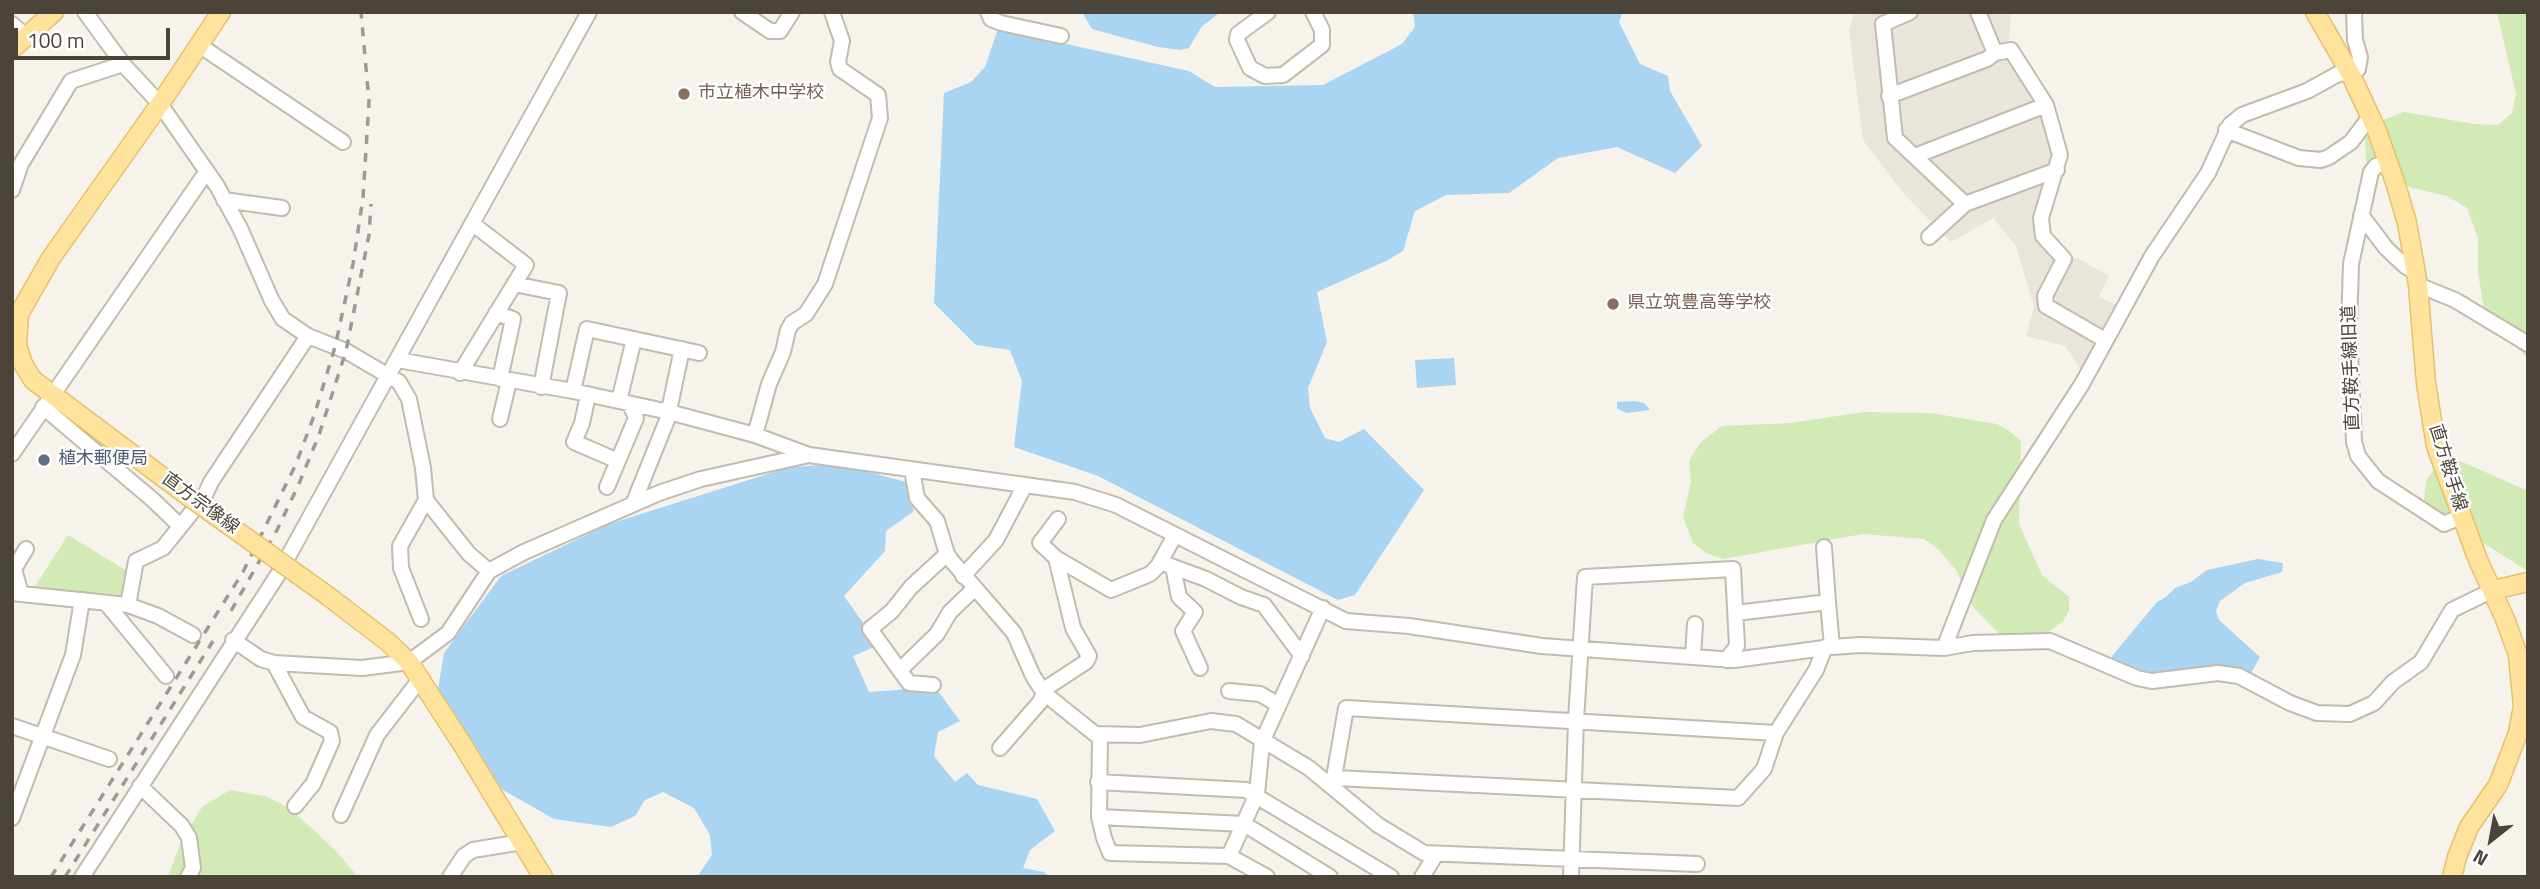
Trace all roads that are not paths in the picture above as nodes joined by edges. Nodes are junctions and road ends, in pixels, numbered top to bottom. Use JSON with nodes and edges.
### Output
{"nodes":[{"id":1,"x":85,"y":12,"type":"edge"},
{"id":2,"x":221,"y":12,"type":"edge"},
{"id":3,"x":589,"y":12,"type":"edge"},
{"id":4,"x":742,"y":12,"type":"edge"},
{"id":5,"x":792,"y":12,"type":"edge"},
{"id":6,"x":832,"y":12,"type":"edge"},
{"id":7,"x":988,"y":12,"type":"edge"},
{"id":8,"x":1268,"y":12,"type":"edge"},
{"id":9,"x":1313,"y":12,"type":"edge"},
{"id":10,"x":1910,"y":12,"type":"edge"},
{"id":11,"x":1978,"y":12,"type":"edge"},
{"id":12,"x":2315,"y":12,"type":"edge"},
{"id":13,"x":2354,"y":12,"type":"edge"},
{"id":14,"x":44,"y":15,"type":"edge"},
{"id":15,"x":1889,"y":16,"type":"edge"},
{"id":16,"x":12,"y":24,"type":"edge"},
{"id":17,"x":1061,"y":36,"type":"dead end"},
{"id":18,"x":26,"y":37,"type":"junction"},
{"id":19,"x":199,"y":45,"type":"junction"},
{"id":20,"x":12,"y":49,"type":"edge"},
{"id":21,"x":1995,"y":53,"type":"junction"},
{"id":22,"x":123,"y":64,"type":"junction"},
{"id":23,"x":2350,"y":73,"type":"junction"},
{"id":24,"x":1889,"y":96,"type":"junction"},
{"id":25,"x":160,"y":104,"type":"junction"},
{"id":26,"x":2046,"y":105,"type":"junction"},
{"id":27,"x":2369,"y":118,"type":"junction"},
{"id":28,"x":2226,"y":130,"type":"junction"},
{"id":29,"x":342,"y":142,"type":"dead end"},
{"id":30,"x":1915,"y":156,"type":"junction"},
{"id":31,"x":2388,"y":162,"type":"junction"},
{"id":32,"x":2057,"y":170,"type":"junction"},
{"id":33,"x":207,"y":171,"type":"junction"},
{"id":34,"x":12,"y":190,"type":"edge"},
{"id":35,"x":225,"y":200,"type":"junction"},
{"id":36,"x":1965,"y":204,"type":"junction"},
{"id":37,"x":282,"y":208,"type":"dead end"},
{"id":38,"x":2361,"y":215,"type":"junction"},
{"id":39,"x":473,"y":224,"type":"junction"},
{"id":40,"x":1929,"y":237,"type":"dead end"},
{"id":41,"x":2417,"y":279,"type":"junction"},
{"id":42,"x":514,"y":284,"type":"junction"},
{"id":43,"x":496,"y":313,"type":"junction"},
{"id":44,"x":16,"y":318,"type":"edge"},
{"id":45,"x":308,"y":336,"type":"junction"},
{"id":46,"x":634,"y":339,"type":"junction"},
{"id":47,"x":2105,"y":340,"type":"junction"},
{"id":48,"x":2528,"y":344,"type":"edge"},
{"id":49,"x":682,"y":349,"type":"junction"},
{"id":50,"x":699,"y":353,"type":"dead end"},
{"id":51,"x":398,"y":360,"type":"junction"},
{"id":52,"x":460,"y":373,"type":"junction"},
{"id":53,"x":388,"y":375,"type":"junction"},
{"id":54,"x":504,"y":380,"type":"junction"},
{"id":55,"x":541,"y":387,"type":"junction"},
{"id":56,"x":573,"y":391,"type":"junction"},
{"id":57,"x":589,"y":394,"type":"junction"},
{"id":58,"x":47,"y":401,"type":"junction"},
{"id":59,"x":625,"y":402,"type":"junction"},
{"id":60,"x":669,"y":412,"type":"junction"},
{"id":61,"x":500,"y":419,"type":"dead end"},
{"id":62,"x":12,"y":425,"type":"edge"},
{"id":63,"x":26,"y":434,"type":"junction"},
{"id":64,"x":755,"y":435,"type":"junction"},
{"id":65,"x":12,"y":454,"type":"edge"},
{"id":66,"x":809,"y":455,"type":"junction"},
{"id":67,"x":618,"y":461,"type":"junction"},
{"id":68,"x":912,"y":470,"type":"junction"},
{"id":69,"x":1025,"y":485,"type":"junction"},
{"id":70,"x":607,"y":487,"type":"dead end"},
{"id":71,"x":426,"y":500,"type":"junction"},
{"id":72,"x":634,"y":502,"type":"junction"},
{"id":73,"x":2462,"y":516,"type":"junction"},
{"id":74,"x":1058,"y":519,"type":"dead end"},
{"id":75,"x":179,"y":525,"type":"junction"},
{"id":76,"x":1175,"y":535,"type":"junction"},
{"id":77,"x":1824,"y":547,"type":"dead end"},
{"id":78,"x":26,"y":549,"type":"dead end"},
{"id":79,"x":947,"y":554,"type":"junction"},
{"id":80,"x":1056,"y":558,"type":"junction"},
{"id":81,"x":1166,"y":565,"type":"junction"},
{"id":82,"x":489,"y":571,"type":"junction"},
{"id":83,"x":963,"y":576,"type":"junction"},
{"id":84,"x":2528,"y":582,"type":"edge"},
{"id":85,"x":975,"y":588,"type":"junction"},
{"id":86,"x":2493,"y":590,"type":"junction"},
{"id":87,"x":15,"y":595,"type":"edge"},
{"id":88,"x":82,"y":600,"type":"junction"},
{"id":89,"x":1828,"y":602,"type":"junction"},
{"id":90,"x":106,"y":603,"type":"junction"},
{"id":91,"x":128,"y":605,"type":"junction"},
{"id":92,"x":1323,"y":608,"type":"junction"},
{"id":93,"x":1736,"y":613,"type":"junction"},
{"id":94,"x":421,"y":619,"type":"dead end"},
{"id":95,"x":1695,"y":624,"type":"dead end"},
{"id":96,"x":193,"y":635,"type":"dead end"},
{"id":97,"x":233,"y":640,"type":"junction"},
{"id":98,"x":1828,"y":647,"type":"junction"},
{"id":99,"x":1944,"y":648,"type":"junction"},
{"id":100,"x":1581,"y":650,"type":"junction"},
{"id":101,"x":1301,"y":656,"type":"junction"},
{"id":102,"x":1693,"y":656,"type":"junction"},
{"id":103,"x":1726,"y":660,"type":"junction"},
{"id":104,"x":409,"y":662,"type":"junction"},
{"id":105,"x":274,"y":663,"type":"junction"},
{"id":106,"x":1200,"y":668,"type":"dead end"},
{"id":107,"x":900,"y":670,"type":"junction"},
{"id":108,"x":166,"y":676,"type":"dead end"},
{"id":109,"x":421,"y":678,"type":"junction"},
{"id":110,"x":933,"y":685,"type":"dead end"},
{"id":111,"x":1229,"y":691,"type":"dead end"},
{"id":112,"x":1043,"y":692,"type":"junction"},
{"id":113,"x":1279,"y":705,"type":"junction"},
{"id":114,"x":2525,"y":710,"type":"edge"},
{"id":115,"x":1576,"y":720,"type":"junction"},
{"id":116,"x":12,"y":726,"type":"edge"},
{"id":117,"x":1776,"y":733,"type":"junction"},
{"id":118,"x":43,"y":736,"type":"junction"},
{"id":119,"x":1100,"y":736,"type":"junction"},
{"id":120,"x":1262,"y":742,"type":"junction"},
{"id":121,"x":1000,"y":748,"type":"dead end"},
{"id":122,"x":109,"y":760,"type":"dead end"},
{"id":123,"x":1098,"y":782,"type":"junction"},
{"id":124,"x":1334,"y":783,"type":"junction"},
{"id":125,"x":140,"y":786,"type":"junction"},
{"id":126,"x":1575,"y":790,"type":"junction"},
{"id":127,"x":1257,"y":794,"type":"junction"},
{"id":128,"x":295,"y":806,"type":"dead end"},
{"id":129,"x":341,"y":815,"type":"dead end"},
{"id":130,"x":1099,"y":817,"type":"junction"},
{"id":131,"x":12,"y":818,"type":"edge"},
{"id":132,"x":1244,"y":824,"type":"junction"},
{"id":133,"x":522,"y":842,"type":"junction"},
{"id":134,"x":1436,"y":854,"type":"junction"},
{"id":135,"x":1229,"y":856,"type":"junction"},
{"id":136,"x":1572,"y":860,"type":"junction"},
{"id":137,"x":1697,"y":864,"type":"dead end"},
{"id":138,"x":82,"y":877,"type":"edge"},
{"id":139,"x":188,"y":877,"type":"edge"},
{"id":140,"x":450,"y":877,"type":"edge"},
{"id":141,"x":543,"y":877,"type":"edge"},
{"id":142,"x":1267,"y":877,"type":"edge"},
{"id":143,"x":1330,"y":877,"type":"edge"},
{"id":144,"x":1391,"y":877,"type":"edge"},
{"id":145,"x":1422,"y":877,"type":"edge"},
{"id":146,"x":1571,"y":877,"type":"edge"},
{"id":147,"x":2452,"y":877,"type":"edge"}],
"edges":[{"from":1,"to":22,"type":"street"},
{"from":2,"to":19,"type":"main road","name":"直方宗像線"},
{"from":3,"to":39,"type":"street"},
{"from":4,"to":5,"type":"street"},
{"from":6,"to":64,"type":"street"},
{"from":7,"to":17,"type":"street"},
{"from":8,"to":9,"type":"street"},
{"from":10,"to":15,"type":"street"},
{"from":11,"to":21,"type":"street"},
{"from":12,"to":23,"type":"main road","name":"直方鞍手線"},
{"from":13,"to":23,"type":"street"},
{"from":14,"to":18,"type":"main road"},
{"from":15,"to":24,"type":"street"},
{"from":16,"to":18,"type":"street"},
{"from":18,"to":20,"type":"main road"},
{"from":19,"to":25,"type":"main road","name":"直方宗像線"},
{"from":19,"to":29,"type":"street"},
{"from":21,"to":24,"type":"street"},
{"from":21,"to":26,"type":"street"},
{"from":22,"to":25,"type":"street"},
{"from":22,"to":34,"type":"street"},
{"from":23,"to":27,"type":"main road","name":"直方鞍手線"},
{"from":23,"to":28,"type":"street"},
{"from":24,"to":30,"type":"street"},
{"from":25,"to":33,"type":"street"},
{"from":25,"to":44,"type":"main road","name":"直方宗像線"},
{"from":26,"to":30,"type":"street"},
{"from":26,"to":32,"type":"street"},
{"from":27,"to":28,"type":"street"},
{"from":27,"to":31,"type":"main road","name":"直方鞍手線"},
{"from":28,"to":47,"type":"street"},
{"from":30,"to":36,"type":"street"},
{"from":31,"to":38,"type":"street","name":"直方鞍手線旧道"},
{"from":31,"to":41,"type":"main road","name":"直方鞍手線"},
{"from":32,"to":36,"type":"street"},
{"from":32,"to":47,"type":"street"},
{"from":33,"to":35,"type":"street"},
{"from":33,"to":58,"type":"street"},
{"from":35,"to":37,"type":"street"},
{"from":35,"to":45,"type":"street"},
{"from":36,"to":40,"type":"street"},
{"from":38,"to":41,"type":"street"},
{"from":38,"to":73,"type":"street","name":"直方鞍手線旧道"},
{"from":39,"to":42,"type":"street"},
{"from":39,"to":51,"type":"street"},
{"from":41,"to":48,"type":"street"},
{"from":41,"to":73,"type":"main road","name":"直方鞍手線"},
{"from":42,"to":43,"type":"street"},
{"from":42,"to":55,"type":"street"},
{"from":43,"to":52,"type":"street"},
{"from":43,"to":54,"type":"street"},
{"from":44,"to":58,"type":"main road","name":"直方宗像線"},
{"from":45,"to":53,"type":"street"},
{"from":45,"to":75,"type":"street"},
{"from":46,"to":49,"type":"street"},
{"from":46,"to":56,"type":"street"},
{"from":46,"to":59,"type":"street"},
{"from":47,"to":99,"type":"street"},
{"from":49,"to":50,"type":"street"},
{"from":49,"to":60,"type":"street"},
{"from":51,"to":52,"type":"street"},
{"from":51,"to":53,"type":"street"},
{"from":52,"to":54,"type":"street"},
{"from":53,"to":71,"type":"street"},
{"from":53,"to":97,"type":"street"},
{"from":54,"to":55,"type":"street"},
{"from":54,"to":61,"type":"street"},
{"from":55,"to":56,"type":"street"},
{"from":56,"to":57,"type":"street"},
{"from":57,"to":59,"type":"street"},
{"from":57,"to":67,"type":"street"},
{"from":58,"to":63,"type":"street"},
{"from":58,"to":75,"type":"street"},
{"from":58,"to":104,"type":"main road","name":"直方宗像線","bridge":true},
{"from":59,"to":60,"type":"street"},
{"from":59,"to":67,"type":"street"},
{"from":60,"to":64,"type":"street"},
{"from":60,"to":72,"type":"street"},
{"from":62,"to":63,"type":"street"},
{"from":63,"to":65,"type":"street"},
{"from":64,"to":66,"type":"street"},
{"from":66,"to":68,"type":"street"},
{"from":66,"to":72,"type":"street"},
{"from":67,"to":70,"type":"street"},
{"from":68,"to":69,"type":"street"},
{"from":68,"to":79,"type":"street"},
{"from":69,"to":76,"type":"street"},
{"from":69,"to":83,"type":"street"},
{"from":71,"to":82,"type":"street"},
{"from":71,"to":94,"type":"street"},
{"from":72,"to":82,"type":"street"},
{"from":73,"to":86,"type":"main road","name":"直方鞍手線"},
{"from":74,"to":80,"type":"street"},
{"from":75,"to":91,"type":"street"},
{"from":76,"to":81,"type":"street"},
{"from":76,"to":92,"type":"street"},
{"from":77,"to":89,"type":"street"},
{"from":78,"to":87,"type":"street"},
{"from":79,"to":83,"type":"street"},
{"from":79,"to":107,"type":"street"},
{"from":80,"to":81,"type":"street"},
{"from":80,"to":112,"type":"street"},
{"from":81,"to":101,"type":"street"},
{"from":81,"to":106,"type":"street"},
{"from":82,"to":104,"type":"street"},
{"from":83,"to":85,"type":"street"},
{"from":84,"to":86,"type":"main road"},
{"from":85,"to":107,"type":"street"},
{"from":85,"to":112,"type":"street"},
{"from":86,"to":99,"type":"street"},
{"from":86,"to":114,"type":"main road","name":"直方鞍手線"},
{"from":87,"to":88,"type":"street"},
{"from":88,"to":90,"type":"street"},
{"from":88,"to":118,"type":"street"},
{"from":89,"to":93,"type":"street"},
{"from":89,"to":98,"type":"street"},
{"from":90,"to":91,"type":"street"},
{"from":90,"to":108,"type":"street"},
{"from":91,"to":96,"type":"street"},
{"from":92,"to":100,"type":"street"},
{"from":92,"to":101,"type":"street"},
{"from":93,"to":100,"type":"street"},
{"from":93,"to":103,"type":"street"},
{"from":95,"to":102,"type":"street"},
{"from":97,"to":105,"type":"street"},
{"from":97,"to":125,"type":"street"},
{"from":98,"to":99,"type":"street"},
{"from":98,"to":103,"type":"street"},
{"from":98,"to":117,"type":"street"},
{"from":100,"to":102,"type":"street"},
{"from":100,"to":115,"type":"street"},
{"from":101,"to":113,"type":"street"},
{"from":102,"to":103,"type":"street"},
{"from":104,"to":105,"type":"street"},
{"from":104,"to":109,"type":"main road","name":"直方宗像線"},
{"from":105,"to":128,"type":"street"},
{"from":107,"to":110,"type":"street"},
{"from":109,"to":129,"type":"street"},
{"from":109,"to":133,"type":"main road","name":"直方宗像線"},
{"from":111,"to":113,"type":"street"},
{"from":112,"to":119,"type":"street"},
{"from":112,"to":121,"type":"street"},
{"from":113,"to":120,"type":"street"},
{"from":114,"to":147,"type":"main road","name":"直方鞍手線"},
{"from":115,"to":117,"type":"street"},
{"from":115,"to":124,"type":"street"},
{"from":115,"to":126,"type":"street"},
{"from":116,"to":118,"type":"street"},
{"from":117,"to":126,"type":"street"},
{"from":118,"to":122,"type":"street"},
{"from":118,"to":131,"type":"street"},
{"from":119,"to":120,"type":"street"},
{"from":119,"to":123,"type":"street"},
{"from":120,"to":124,"type":"street"},
{"from":120,"to":127,"type":"street"},
{"from":123,"to":127,"type":"street"},
{"from":123,"to":130,"type":"street"},
{"from":124,"to":126,"type":"street"},
{"from":124,"to":134,"type":"street"},
{"from":125,"to":138,"type":"street"},
{"from":125,"to":139,"type":"street"},
{"from":126,"to":136,"type":"street"},
{"from":127,"to":132,"type":"street"},
{"from":127,"to":144,"type":"street"},
{"from":130,"to":132,"type":"street"},
{"from":130,"to":135,"type":"street"},
{"from":132,"to":135,"type":"street"},
{"from":132,"to":143,"type":"street"},
{"from":133,"to":140,"type":"street"},
{"from":133,"to":141,"type":"main road","name":"直方宗像線"},
{"from":134,"to":136,"type":"street"},
{"from":134,"to":145,"type":"street"},
{"from":135,"to":142,"type":"street"},
{"from":136,"to":137,"type":"street"},
{"from":136,"to":146,"type":"street"}]}
